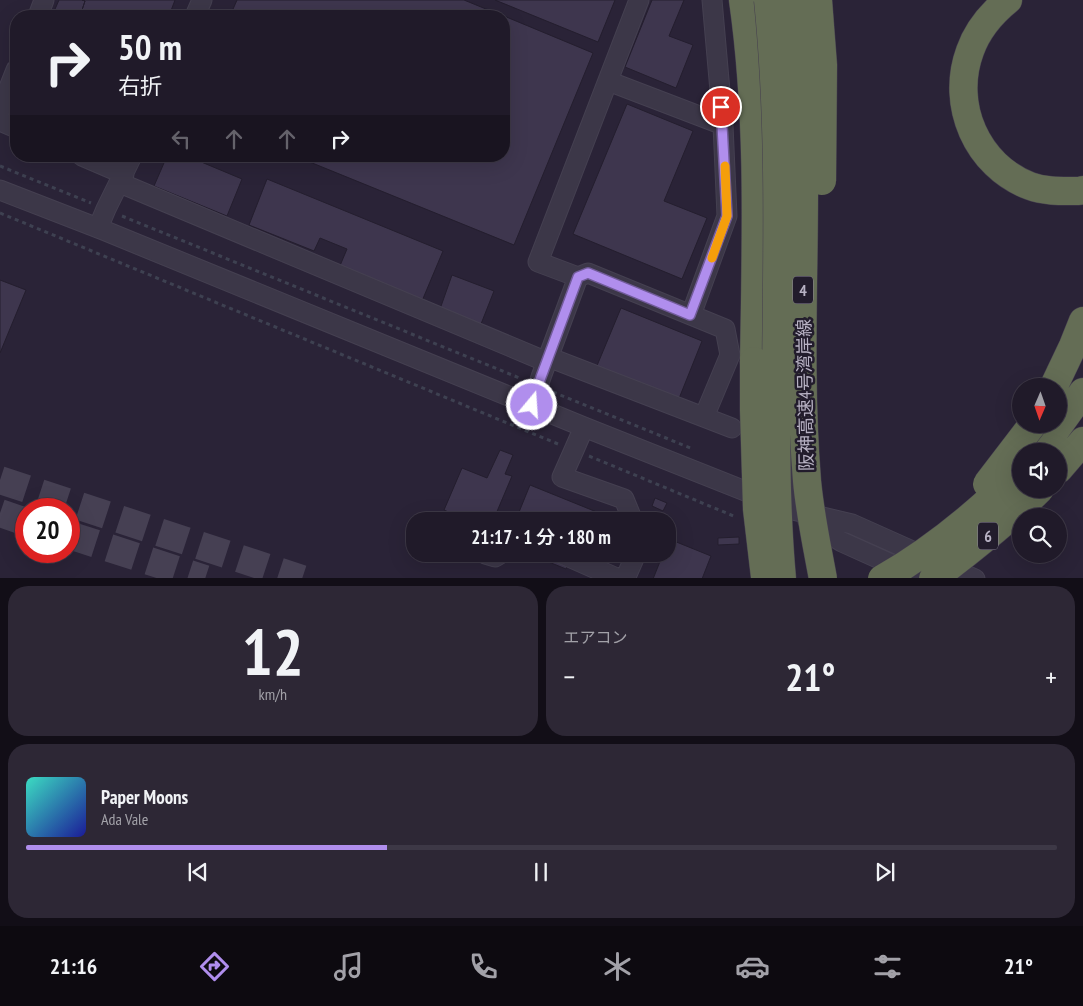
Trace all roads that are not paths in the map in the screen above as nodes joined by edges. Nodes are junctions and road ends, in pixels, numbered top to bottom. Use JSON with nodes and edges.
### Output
{"nodes":[{"id":1,"x":639,"y":0,"type":"edge"},
{"id":2,"x":712,"y":0,"type":"edge"},
{"id":3,"x":743,"y":0,"type":"edge"},
{"id":4,"x":768,"y":0,"type":"edge"},
{"id":5,"x":795,"y":0,"type":"edge"},
{"id":6,"x":818,"y":0,"type":"edge"},
{"id":7,"x":1008,"y":0,"type":"edge"},
{"id":8,"x":608,"y":81,"type":"junction"},
{"id":9,"x":10,"y":85,"type":"edge"},
{"id":10,"x":0,"y":110,"type":"edge"},
{"id":11,"x":723,"y":125,"type":"junction"},
{"id":12,"x":92,"y":162,"type":"edge"},
{"id":13,"x":129,"y":162,"type":"edge"},
{"id":14,"x":122,"y":179,"type":"junction"},
{"id":15,"x":0,"y":190,"type":"edge"},
{"id":16,"x":1083,"y":190,"type":"edge"},
{"id":17,"x":98,"y":228,"type":"junction"},
{"id":18,"x":578,"y":277,"type":"junction"},
{"id":19,"x":690,"y":315,"type":"junction"},
{"id":20,"x":1083,"y":321,"type":"edge"},
{"id":21,"x":547,"y":359,"type":"junction"},
{"id":22,"x":1058,"y":378,"type":"edge"},
{"id":23,"x":1083,"y":392,"type":"edge"},
{"id":24,"x":532,"y":405,"type":"junction"},
{"id":25,"x":704,"y":417,"type":"junction"},
{"id":26,"x":584,"y":427,"type":"junction"},
{"id":27,"x":732,"y":428,"type":"dead end"},
{"id":28,"x":1026,"y":433,"type":"edge"},
{"id":29,"x":1082,"y":442,"type":"edge"},
{"id":30,"x":1045,"y":443,"type":"edge"},
{"id":31,"x":1067,"y":460,"type":"edge"},
{"id":32,"x":1012,"y":478,"type":"edge"},
{"id":33,"x":1030,"y":498,"type":"edge"},
{"id":34,"x":793,"y":510,"type":"junction"},
{"id":35,"x":629,"y":512,"type":"edge"},
{"id":36,"x":581,"y":562,"type":"edge"},
{"id":37,"x":632,"y":562,"type":"edge"},
{"id":38,"x":924,"y":566,"type":"edge"},
{"id":39,"x":619,"y":578,"type":"edge"},
{"id":40,"x":625,"y":578,"type":"edge"},
{"id":41,"x":765,"y":578,"type":"edge"},
{"id":42,"x":782,"y":578,"type":"edge"},
{"id":43,"x":824,"y":578,"type":"edge"},
{"id":44,"x":882,"y":578,"type":"edge"},
{"id":45,"x":933,"y":578,"type":"edge"},
{"id":46,"x":975,"y":578,"type":"edge"}],
"edges":[{"from":1,"to":8,"type":"street"},
{"from":2,"to":11,"type":"street"},
{"from":3,"to":41,"type":"highway","bridge":true},
{"from":4,"to":42,"type":"highway","name":"阪神高速4号湾岸線","number":"4","bridge":true},
{"from":5,"to":34,"type":"street"},
{"from":5,"to":43,"type":"highway","name":"阪神高速4号湾岸線","number":"4","bridge":true},
{"from":6,"to":43,"type":"highway","number":"4","bridge":true},
{"from":7,"to":16,"type":"highway"},
{"from":8,"to":11,"type":"street"},
{"from":8,"to":18,"type":"street"},
{"from":9,"to":10,"type":"street"},
{"from":11,"to":19,"type":"street"},
{"from":12,"to":14,"type":"street"},
{"from":13,"to":14,"type":"street"},
{"from":14,"to":17,"type":"street"},
{"from":14,"to":21,"type":"street"},
{"from":15,"to":17,"type":"street"},
{"from":17,"to":24,"type":"street"},
{"from":18,"to":19,"type":"street"},
{"from":18,"to":21,"type":"street"},
{"from":19,"to":25,"type":"street"},
{"from":20,"to":22,"type":"highway"},
{"from":21,"to":24,"type":"street"},
{"from":21,"to":25,"type":"street"},
{"from":23,"to":30,"type":"highway"},
{"from":24,"to":26,"type":"street"},
{"from":25,"to":27,"type":"street"},
{"from":26,"to":34,"type":"street"},
{"from":26,"to":35,"type":"street"},
{"from":28,"to":38,"type":"highway","bridge":true},
{"from":29,"to":31,"type":"highway"},
{"from":32,"to":38,"type":"highway","number":"6","bridge":true},
{"from":33,"to":45,"type":"highway","number":"6","bridge":true},
{"from":34,"to":38,"type":"street"},
{"from":34,"to":46,"type":"street"},
{"from":36,"to":39,"type":"street"},
{"from":37,"to":40,"type":"street"},
{"from":38,"to":44,"type":"highway","number":"6","bridge":true}]}
